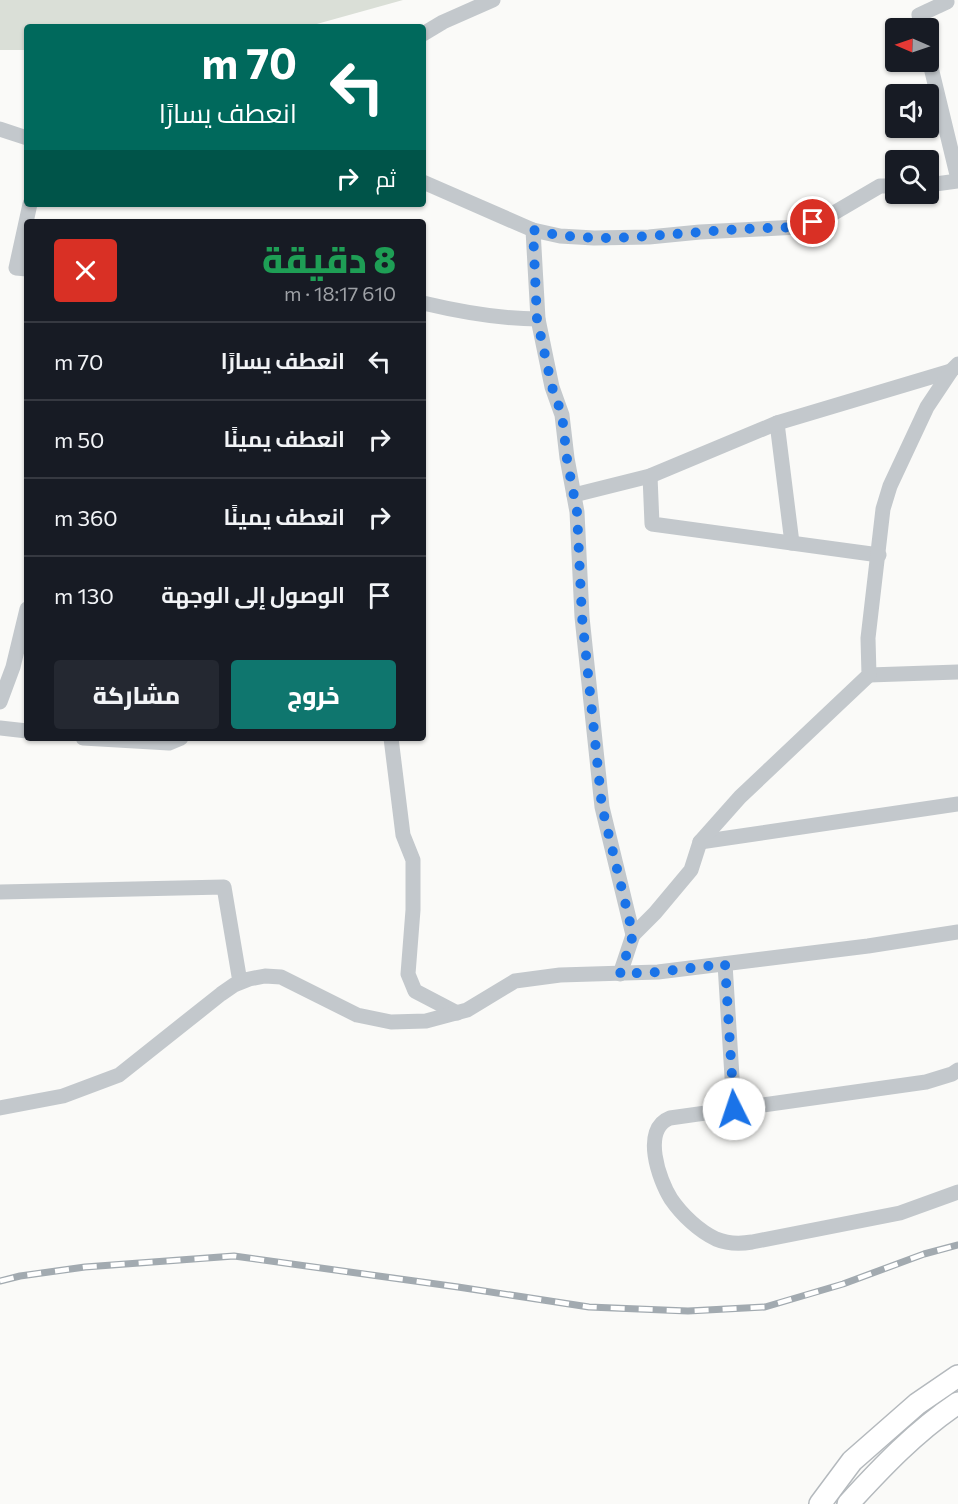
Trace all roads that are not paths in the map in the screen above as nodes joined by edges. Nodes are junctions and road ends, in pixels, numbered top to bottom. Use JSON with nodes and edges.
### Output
{"nodes":[{"id":1,"x":493,"y":0,"type":"edge"},
{"id":2,"x":948,"y":2,"type":"dead end"},
{"id":3,"x":920,"y":18,"type":"edge"},
{"id":4,"x":426,"y":31,"type":"edge"},
{"id":5,"x":932,"y":72,"type":"edge"},
{"id":6,"x":0,"y":129,"type":"edge"},
{"id":7,"x":24,"y":137,"type":"edge"},
{"id":8,"x":958,"y":180,"type":"edge"},
{"id":9,"x":426,"y":183,"type":"edge"},
{"id":10,"x":939,"y":183,"type":"edge"},
{"id":11,"x":885,"y":186,"type":"edge"},
{"id":12,"x":533,"y":230,"type":"junction"},
{"id":13,"x":24,"y":231,"type":"edge"},
{"id":14,"x":24,"y":269,"type":"edge"},
{"id":15,"x":426,"y":304,"type":"edge"},
{"id":16,"x":537,"y":319,"type":"junction"},
{"id":17,"x":954,"y":367,"type":"edge"},
{"id":18,"x":777,"y":423,"type":"junction"},
{"id":19,"x":650,"y":476,"type":"junction"},
{"id":20,"x":574,"y":495,"type":"junction"},
{"id":21,"x":792,"y":543,"type":"junction"},
{"id":22,"x":879,"y":555,"type":"junction"},
{"id":23,"x":24,"y":621,"type":"edge"},
{"id":24,"x":958,"y":672,"type":"edge"},
{"id":25,"x":869,"y":675,"type":"junction"},
{"id":26,"x":0,"y":702,"type":"edge"},
{"id":27,"x":0,"y":728,"type":"edge"},
{"id":28,"x":24,"y":731,"type":"edge"},
{"id":29,"x":135,"y":741,"type":"edge"},
{"id":30,"x":174,"y":741,"type":"edge"},
{"id":31,"x":391,"y":741,"type":"edge"},
{"id":32,"x":958,"y":804,"type":"edge"},
{"id":33,"x":700,"y":842,"type":"junction"},
{"id":34,"x":0,"y":892,"type":"edge"},
{"id":35,"x":958,"y":932,"type":"edge"},
{"id":36,"x":633,"y":935,"type":"junction"},
{"id":37,"x":725,"y":964,"type":"junction"},
{"id":38,"x":620,"y":974,"type":"junction"},
{"id":39,"x":240,"y":982,"type":"junction"},
{"id":40,"x":457,"y":1013,"type":"junction"},
{"id":41,"x":958,"y":1070,"type":"edge"},
{"id":42,"x":0,"y":1108,"type":"edge"},
{"id":43,"x":734,"y":1109,"type":"junction"},
{"id":44,"x":958,"y":1192,"type":"edge"},
{"id":45,"x":958,"y":1376,"type":"edge"},
{"id":46,"x":958,"y":1403,"type":"edge"},
{"id":47,"x":820,"y":1504,"type":"edge"},
{"id":48,"x":848,"y":1504,"type":"edge"}],
"edges":[{"from":1,"to":4,"type":"street"},
{"from":2,"to":3,"type":"street"},
{"from":5,"to":8,"type":"street"},
{"from":6,"to":7,"type":"street"},
{"from":8,"to":10,"type":"street"},
{"from":9,"to":12,"type":"street"},
{"from":11,"to":12,"type":"street"},
{"from":12,"to":16,"type":"street"},
{"from":13,"to":14,"type":"street"},
{"from":15,"to":16,"type":"street"},
{"from":16,"to":20,"type":"street"},
{"from":17,"to":18,"type":"street"},
{"from":17,"to":22,"type":"street"},
{"from":18,"to":19,"type":"street"},
{"from":18,"to":21,"type":"street"},
{"from":19,"to":20,"type":"street"},
{"from":19,"to":21,"type":"street"},
{"from":20,"to":36,"type":"street"},
{"from":21,"to":22,"type":"street"},
{"from":22,"to":25,"type":"street"},
{"from":23,"to":26,"type":"street"},
{"from":24,"to":25,"type":"street"},
{"from":25,"to":33,"type":"street"},
{"from":27,"to":28,"type":"street"},
{"from":29,"to":30,"type":"street"},
{"from":31,"to":40,"type":"street"},
{"from":32,"to":33,"type":"street"},
{"from":33,"to":36,"type":"street"},
{"from":34,"to":39,"type":"street"},
{"from":35,"to":37,"type":"street"},
{"from":36,"to":38,"type":"street"},
{"from":37,"to":38,"type":"street"},
{"from":37,"to":43,"type":"street"},
{"from":38,"to":40,"type":"street"},
{"from":39,"to":40,"type":"street"},
{"from":39,"to":42,"type":"street"},
{"from":41,"to":43,"type":"street"},
{"from":43,"to":44,"type":"street"},
{"from":45,"to":47,"type":"highway"},
{"from":46,"to":48,"type":"highway"}]}
